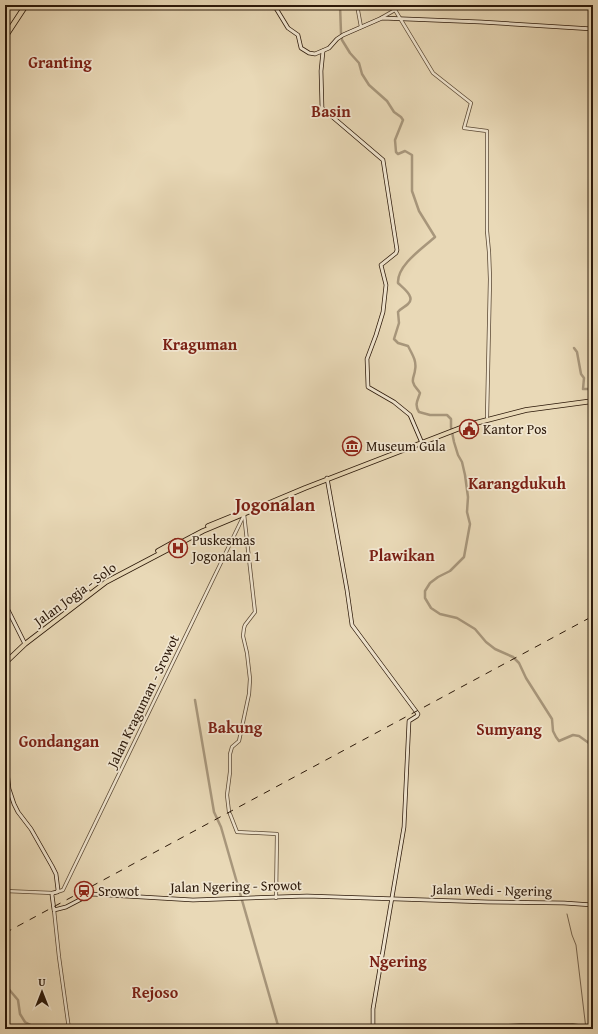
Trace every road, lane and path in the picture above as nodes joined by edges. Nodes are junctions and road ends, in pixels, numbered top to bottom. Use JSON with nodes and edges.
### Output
{"nodes":[{"id":1,"x":25,"y":5,"type":"edge"},
{"id":2,"x":274,"y":5,"type":"edge"},
{"id":3,"x":357,"y":5,"type":"edge"},
{"id":4,"x":392,"y":5,"type":"edge"},
{"id":5,"x":395,"y":10,"type":"junction"},
{"id":6,"x":380,"y":18,"type":"junction"},
{"id":7,"x":400,"y":19,"type":"junction"},
{"id":8,"x":361,"y":27,"type":"junction"},
{"id":9,"x":593,"y":29,"type":"edge"},
{"id":10,"x":5,"y":33,"type":"edge"},
{"id":11,"x":5,"y":37,"type":"edge"},
{"id":12,"x":322,"y":52,"type":"junction"},
{"id":13,"x":593,"y":400,"type":"edge"},
{"id":14,"x":487,"y":417,"type":"junction"},
{"id":15,"x":454,"y":429,"type":"junction"},
{"id":16,"x":421,"y":442,"type":"junction"},
{"id":17,"x":327,"y":479,"type":"junction"},
{"id":18,"x":244,"y":515,"type":"junction"},
{"id":19,"x":167,"y":547,"type":"junction"},
{"id":20,"x":5,"y":604,"type":"edge"},
{"id":21,"x":24,"y":643,"type":"junction"},
{"id":22,"x":5,"y":660,"type":"edge"},
{"id":23,"x":5,"y":663,"type":"edge"},
{"id":24,"x":5,"y":750,"type":"edge"},
{"id":25,"x":5,"y":891,"type":"edge"},
{"id":26,"x":57,"y":892,"type":"junction"},
{"id":27,"x":53,"y":893,"type":"junction"},
{"id":28,"x":276,"y":898,"type":"junction"},
{"id":29,"x":391,"y":899,"type":"junction"},
{"id":30,"x":593,"y":905,"type":"edge"},
{"id":31,"x":54,"y":910,"type":"junction"},
{"id":32,"x":593,"y":1028,"type":"edge"},
{"id":33,"x":69,"y":1029,"type":"edge"},
{"id":34,"x":373,"y":1029,"type":"edge"},
{"id":35,"x":460,"y":1029,"type":"edge"}],
"edges":[{"from":1,"to":10,"type":"highway"},
{"from":1,"to":11,"type":"highway"},
{"from":2,"to":12,"type":"main road"},
{"from":3,"to":8,"type":"street"},
{"from":4,"to":5,"type":"street"},
{"from":5,"to":6,"type":"street"},
{"from":5,"to":7,"type":"street"},
{"from":6,"to":7,"type":"main road"},
{"from":6,"to":8,"type":"main road"},
{"from":7,"to":9,"type":"main road"},
{"from":7,"to":14,"type":"street"},
{"from":8,"to":12,"type":"main road"},
{"from":12,"to":16,"type":"main road"},
{"from":13,"to":14,"type":"highway","name":"Jalan Jogja - Solo"},
{"from":13,"to":15,"type":"highway","name":"Jalan Jogja - Solo"},
{"from":14,"to":15,"type":"highway","name":"Jalan Jogja - Solo"},
{"from":15,"to":16,"type":"highway","name":"Jalan Jogja - Solo"},
{"from":16,"to":17,"type":"highway","name":"Jalan Jogja - Solo"},
{"from":17,"to":18,"type":"highway","name":"Jalan Jogja - Solo"},
{"from":17,"to":19,"type":"highway","name":"Jalan Jogja - Solo"},
{"from":17,"to":29,"type":"main road"},
{"from":18,"to":19,"type":"highway","name":"Jalan Jogja - Solo"},
{"from":18,"to":26,"type":"street","name":"Jalan Kraguman - Srowot"},
{"from":18,"to":28,"type":"street"},
{"from":19,"to":21,"type":"highway","name":"Jalan Jogja - Solo"},
{"from":20,"to":21,"type":"main road"},
{"from":21,"to":22,"type":"highway","name":"Jalan Jogja - Solo"},
{"from":21,"to":23,"type":"highway","name":"Jalan Jogja - Solo"},
{"from":24,"to":26,"type":"main road"},
{"from":25,"to":27,"type":"street"},
{"from":26,"to":27,"type":"main road"},
{"from":27,"to":31,"type":"main road"},
{"from":28,"to":29,"type":"main road","name":"Jalan Ngering - Srowot"},
{"from":28,"to":31,"type":"main road","name":"Jalan Ngering - Srowot"},
{"from":29,"to":30,"type":"main road","name":"Jalan Wedi - Ngering"},
{"from":29,"to":34,"type":"main road"},
{"from":31,"to":33,"type":"street"},
{"from":32,"to":35,"type":"street"}]}
